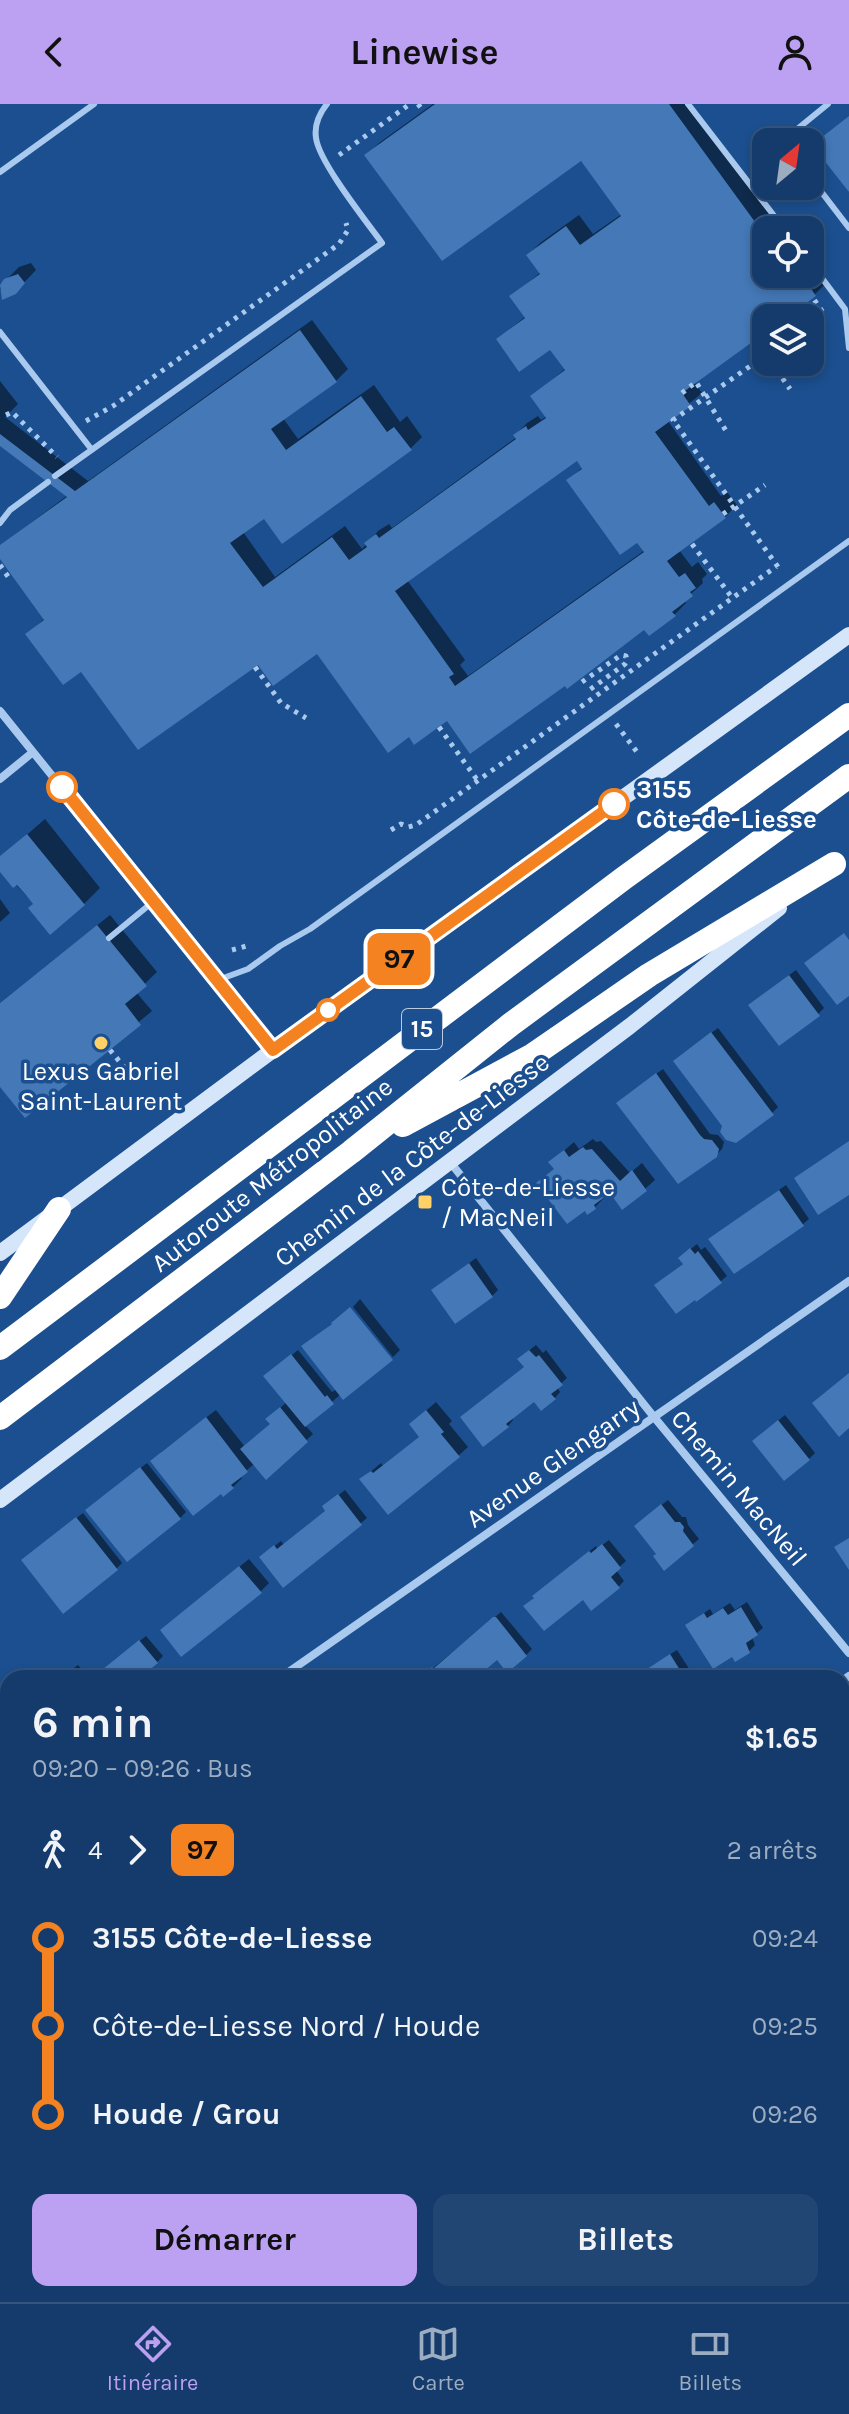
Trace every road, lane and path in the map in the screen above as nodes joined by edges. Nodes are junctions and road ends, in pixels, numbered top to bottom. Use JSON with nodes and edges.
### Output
{"nodes":[{"id":1,"x":94,"y":104,"type":"edge"},
{"id":2,"x":327,"y":104,"type":"edge"},
{"id":3,"x":410,"y":104,"type":"edge"},
{"id":4,"x":418,"y":104,"type":"edge"},
{"id":5,"x":688,"y":104,"type":"edge"},
{"id":6,"x":828,"y":104,"type":"edge"},
{"id":7,"x":424,"y":112,"type":"dead end"},
{"id":8,"x":799,"y":128,"type":"edge"},
{"id":9,"x":340,"y":154,"type":"dead end"},
{"id":10,"x":0,"y":172,"type":"edge"},
{"id":11,"x":824,"y":195,"type":"edge"},
{"id":12,"x":774,"y":216,"type":"edge"},
{"id":13,"x":345,"y":221,"type":"dead end"},
{"id":14,"x":849,"y":228,"type":"edge"},
{"id":15,"x":824,"y":281,"type":"edge"},
{"id":16,"x":813,"y":298,"type":"dead end"},
{"id":17,"x":817,"y":304,"type":"edge"},
{"id":18,"x":0,"y":332,"type":"edge"},
{"id":19,"x":849,"y":348,"type":"edge"},
{"id":20,"x":752,"y":365,"type":"edge"},
{"id":21,"x":781,"y":376,"type":"edge"},
{"id":22,"x":790,"y":389,"type":"dead end"},
{"id":23,"x":682,"y":393,"type":"dead end"},
{"id":24,"x":706,"y":396,"type":"junction"},
{"id":25,"x":6,"y":415,"type":"dead end"},
{"id":26,"x":93,"y":416,"type":"dead end"},
{"id":27,"x":728,"y":434,"type":"dead end"},
{"id":28,"x":92,"y":450,"type":"junction"},
{"id":29,"x":52,"y":452,"type":"dead end"},
{"id":30,"x":55,"y":476,"type":"dead end"},
{"id":31,"x":48,"y":482,"type":"dead end"},
{"id":32,"x":765,"y":485,"type":"dead end"},
{"id":33,"x":735,"y":506,"type":"junction"},
{"id":34,"x":10,"y":510,"type":"junction"},
{"id":35,"x":0,"y":512,"type":"edge"},
{"id":36,"x":723,"y":514,"type":"dead end"},
{"id":37,"x":0,"y":523,"type":"edge"},
{"id":38,"x":849,"y":541,"type":"edge"},
{"id":39,"x":692,"y":544,"type":"dead end"},
{"id":40,"x":0,"y":565,"type":"edge"},
{"id":41,"x":12,"y":575,"type":"dead end"},
{"id":42,"x":732,"y":598,"type":"junction"},
{"id":43,"x":849,"y":635,"type":"edge"},
{"id":44,"x":255,"y":667,"type":"dead end"},
{"id":45,"x":588,"y":691,"type":"junction"},
{"id":46,"x":594,"y":699,"type":"junction"},
{"id":47,"x":0,"y":711,"type":"edge"},
{"id":48,"x":849,"y":715,"type":"edge"},
{"id":49,"x":306,"y":718,"type":"dead end"},
{"id":50,"x":439,"y":727,"type":"dead end"},
{"id":51,"x":622,"y":731,"type":"dead end"},
{"id":52,"x":33,"y":752,"type":"junction"},
{"id":53,"x":640,"y":756,"type":"dead end"},
{"id":54,"x":849,"y":776,"type":"edge"},
{"id":55,"x":0,"y":779,"type":"edge"},
{"id":56,"x":477,"y":781,"type":"junction"},
{"id":57,"x":391,"y":830,"type":"dead end"},
{"id":58,"x":842,"y":858,"type":"edge"},
{"id":59,"x":154,"y":901,"type":"junction"},
{"id":60,"x":109,"y":938,"type":"dead end"},
{"id":61,"x":251,"y":945,"type":"dead end"},
{"id":62,"x":232,"y":950,"type":"dead end"},
{"id":63,"x":218,"y":980,"type":"junction"},
{"id":64,"x":110,"y":1050,"type":"dead end"},
{"id":65,"x":273,"y":1050,"type":"junction"},
{"id":66,"x":129,"y":1073,"type":"dead end"},
{"id":67,"x":351,"y":1152,"type":"junction"},
{"id":68,"x":449,"y":1162,"type":"junction"},
{"id":69,"x":59,"y":1209,"type":"junction"},
{"id":70,"x":0,"y":1253,"type":"edge"},
{"id":71,"x":849,"y":1281,"type":"edge"},
{"id":72,"x":0,"y":1297,"type":"edge"},
{"id":73,"x":0,"y":1348,"type":"edge"},
{"id":74,"x":654,"y":1417,"type":"junction"},
{"id":75,"x":0,"y":1418,"type":"edge"},
{"id":76,"x":0,"y":1500,"type":"edge"},
{"id":77,"x":849,"y":1653,"type":"edge"},
{"id":78,"x":291,"y":1670,"type":"edge"}],
"edges":[{"from":1,"to":10,"type":"lane"},
{"from":2,"to":28,"type":"lane"},
{"from":3,"to":9,"type":"path"},
{"from":4,"to":7,"type":"path"},
{"from":5,"to":12,"type":"lane"},
{"from":6,"to":8,"type":"lane"},
{"from":11,"to":14,"type":"lane"},
{"from":13,"to":26,"type":"path"},
{"from":15,"to":19,"type":"lane"},
{"from":16,"to":17,"type":"path"},
{"from":18,"to":28,"type":"lane"},
{"from":20,"to":24,"type":"path"},
{"from":21,"to":22,"type":"path"},
{"from":23,"to":24,"type":"path"},
{"from":24,"to":27,"type":"path"},
{"from":24,"to":33,"type":"path"},
{"from":25,"to":29,"type":"path"},
{"from":28,"to":30,"type":"lane"},
{"from":31,"to":34,"type":"lane"},
{"from":32,"to":33,"type":"path"},
{"from":33,"to":36,"type":"path"},
{"from":33,"to":42,"type":"path"},
{"from":34,"to":35,"type":"lane"},
{"from":34,"to":37,"type":"lane"},
{"from":38,"to":63,"type":"lane"},
{"from":39,"to":42,"type":"path"},
{"from":40,"to":41,"type":"path"},
{"from":42,"to":46,"type":"path"},
{"from":43,"to":65,"type":"main road"},
{"from":44,"to":49,"type":"path"},
{"from":45,"to":45,"type":"path"},
{"from":45,"to":46,"type":"path"},
{"from":46,"to":56,"type":"path"},
{"from":47,"to":52,"type":"street"},
{"from":48,"to":73,"type":"highway","name":"Autoroute Métropolitaine","number":"15"},
{"from":50,"to":56,"type":"path"},
{"from":51,"to":53,"type":"path"},
{"from":52,"to":55,"type":"street"},
{"from":52,"to":59,"type":"street"},
{"from":54,"to":67,"type":"highway","name":"Autoroute Métropolitaine","number":"15"},
{"from":56,"to":57,"type":"path"},
{"from":58,"to":67,"type":"highway"},
{"from":58,"to":68,"type":"main road","name":"Chemin de la Côte-de-Liesse"},
{"from":59,"to":60,"type":"lane"},
{"from":59,"to":63,"type":"street"},
{"from":61,"to":62,"type":"path"},
{"from":63,"to":65,"type":"street"},
{"from":64,"to":66,"type":"path"},
{"from":65,"to":69,"type":"main road"},
{"from":67,"to":75,"type":"highway","name":"Autoroute Métropolitaine","number":"15"},
{"from":68,"to":74,"type":"street","name":"Chemin MacNeil"},
{"from":68,"to":76,"type":"main road","name":"Chemin de la Côte-de-Liesse"},
{"from":69,"to":70,"type":"main road"},
{"from":69,"to":72,"type":"highway"},
{"from":71,"to":74,"type":"street","name":"Avenue Glengarry"},
{"from":74,"to":77,"type":"street","name":"Chemin MacNeil"},
{"from":74,"to":78,"type":"street","name":"Avenue Glengarry"}]}
